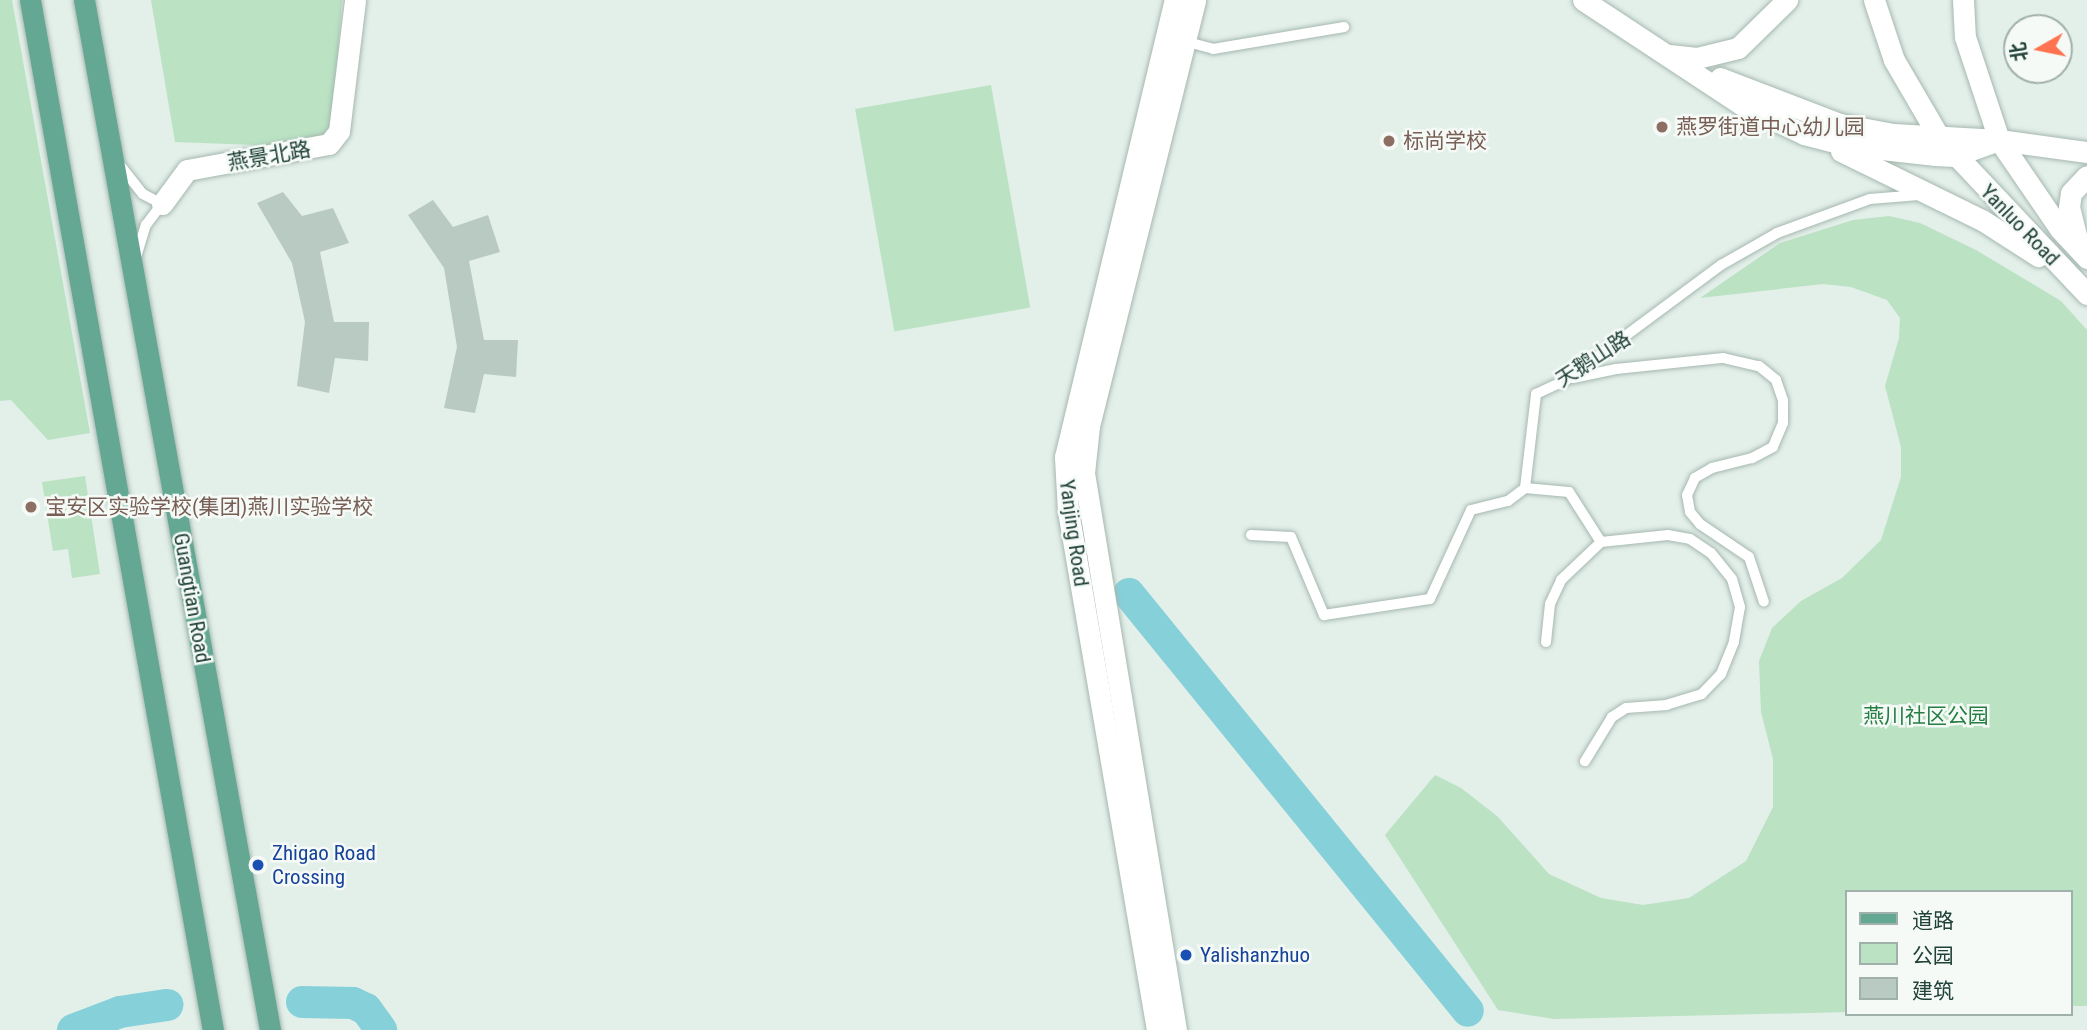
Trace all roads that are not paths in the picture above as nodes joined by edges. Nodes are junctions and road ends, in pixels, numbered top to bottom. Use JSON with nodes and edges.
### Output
{"nodes":[{"id":1,"x":30,"y":0,"type":"edge"},
{"id":2,"x":84,"y":0,"type":"edge"},
{"id":3,"x":355,"y":0,"type":"edge"},
{"id":4,"x":1175,"y":0,"type":"edge"},
{"id":5,"x":1195,"y":0,"type":"edge"},
{"id":6,"x":1583,"y":0,"type":"edge"},
{"id":7,"x":1787,"y":0,"type":"edge"},
{"id":8,"x":1874,"y":0,"type":"edge"},
{"id":9,"x":1963,"y":0,"type":"edge"},
{"id":10,"x":1344,"y":27,"type":"dead end"},
{"id":11,"x":1184,"y":41,"type":"junction"},
{"id":12,"x":1663,"y":54,"type":"junction"},
{"id":13,"x":1804,"y":134,"type":"junction"},
{"id":14,"x":1939,"y":137,"type":"junction"},
{"id":15,"x":2000,"y":140,"type":"junction"},
{"id":16,"x":110,"y":146,"type":"junction"},
{"id":17,"x":2087,"y":152,"type":"edge"},
{"id":18,"x":1954,"y":156,"type":"junction"},
{"id":19,"x":2087,"y":176,"type":"edge"},
{"id":20,"x":1933,"y":195,"type":"junction"},
{"id":21,"x":162,"y":204,"type":"junction"},
{"id":22,"x":2084,"y":255,"type":"edge"},
{"id":23,"x":134,"y":278,"type":"junction"},
{"id":24,"x":2080,"y":287,"type":"edge"},
{"id":25,"x":1566,"y":380,"type":"junction"},
{"id":26,"x":1525,"y":488,"type":"junction"},
{"id":27,"x":1251,"y":535,"type":"dead end"},
{"id":28,"x":1601,"y":542,"type":"junction"},
{"id":29,"x":1764,"y":602,"type":"dead end"},
{"id":30,"x":1546,"y":642,"type":"dead end"},
{"id":31,"x":1585,"y":761,"type":"dead end"},
{"id":32,"x":204,"y":980,"type":"junction"},
{"id":33,"x":265,"y":1001,"type":"junction"},
{"id":34,"x":198,"y":1030,"type":"edge"},
{"id":35,"x":213,"y":1030,"type":"edge"},
{"id":36,"x":270,"y":1030,"type":"edge"},
{"id":37,"x":278,"y":1030,"type":"edge"},
{"id":38,"x":1157,"y":1030,"type":"edge"},
{"id":39,"x":1176,"y":1030,"type":"edge"}],
"edges":[{"from":1,"to":32,"type":"main road"},
{"from":2,"to":16,"type":"main road","name":"Guangtian Road"},
{"from":3,"to":21,"type":"street","name":"燕景北路"},
{"from":4,"to":38,"type":"street","name":"Yanjing Road"},
{"from":5,"to":11,"type":"street","name":"Yanjing Road"},
{"from":6,"to":12,"type":"street"},
{"from":7,"to":12,"type":"street"},
{"from":8,"to":14,"type":"street","name":"Yanluo Road"},
{"from":9,"to":15,"type":"street","name":"Yanluo Road"},
{"from":10,"to":11,"type":"lane"},
{"from":11,"to":39,"type":"street","name":"Yanjing Road"},
{"from":12,"to":13,"type":"street"},
{"from":12,"to":14,"type":"street"},
{"from":13,"to":18,"type":"street"},
{"from":13,"to":20,"type":"street"},
{"from":14,"to":15,"type":"street"},
{"from":14,"to":18,"type":"street","name":"Yanluo Road"},
{"from":15,"to":17,"type":"street"},
{"from":15,"to":18,"type":"street"},
{"from":15,"to":22,"type":"street","name":"Yanluo Road"},
{"from":16,"to":21,"type":"lane"},
{"from":16,"to":23,"type":"main road","name":"Guangtian Road"},
{"from":18,"to":24,"type":"street","name":"Yanluo Road"},
{"from":19,"to":22,"type":"street"},
{"from":20,"to":24,"type":"street"},
{"from":20,"to":25,"type":"lane","name":"天鹅山路"},
{"from":21,"to":23,"type":"lane"},
{"from":23,"to":33,"type":"main road","name":"Guangtian Road"},
{"from":25,"to":26,"type":"lane","name":"天鹅山路"},
{"from":25,"to":29,"type":"lane"},
{"from":26,"to":27,"type":"lane"},
{"from":26,"to":28,"type":"lane"},
{"from":28,"to":30,"type":"lane"},
{"from":28,"to":31,"type":"lane"},
{"from":32,"to":34,"type":"main road"},
{"from":32,"to":35,"type":"main road"},
{"from":33,"to":36,"type":"main road","name":"Guangtian Road"},
{"from":33,"to":37,"type":"main road"}]}
